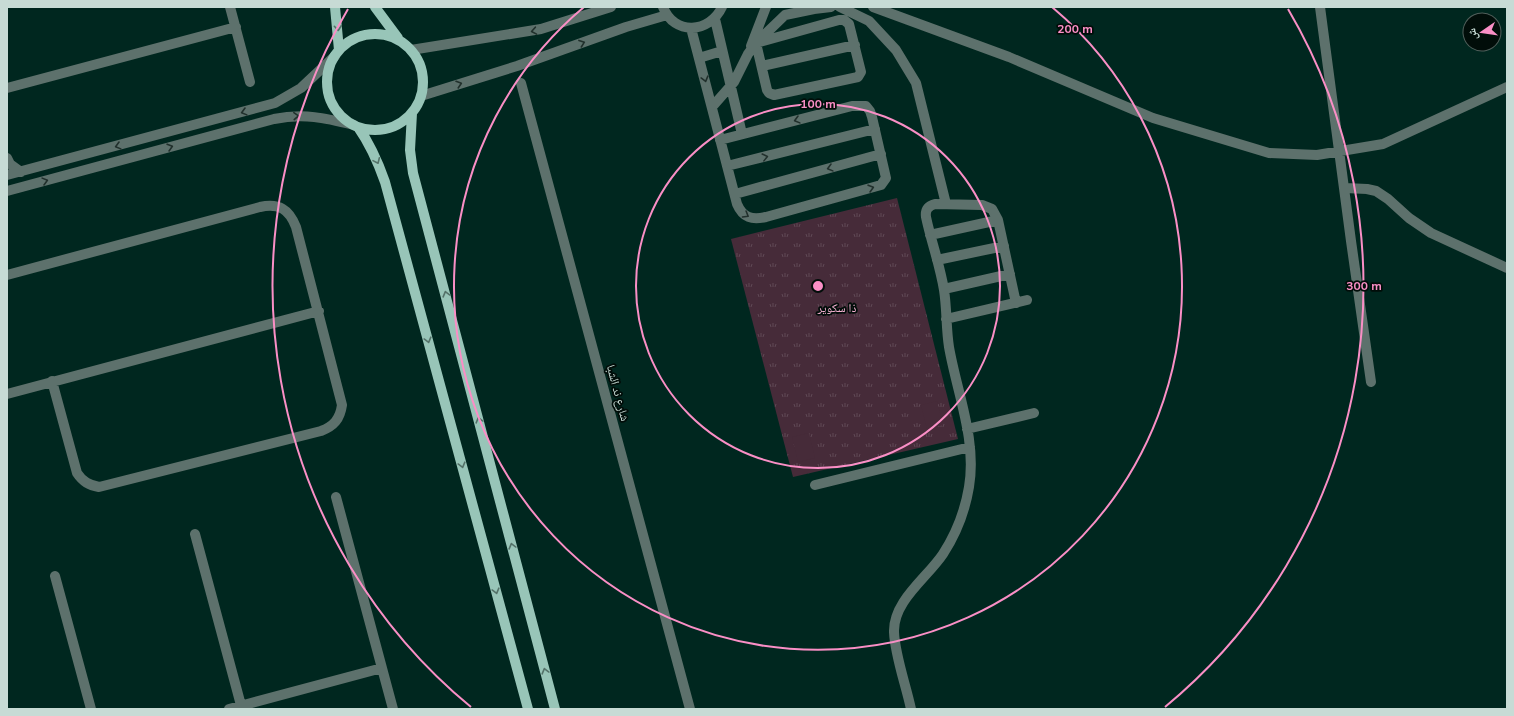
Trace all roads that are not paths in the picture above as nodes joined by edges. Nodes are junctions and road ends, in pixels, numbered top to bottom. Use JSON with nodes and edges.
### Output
{"nodes":[{"id":1,"x":230,"y":7,"type":"edge"},
{"id":2,"x":335,"y":7,"type":"edge"},
{"id":3,"x":374,"y":7,"type":"edge"},
{"id":4,"x":611,"y":7,"type":"edge"},
{"id":5,"x":722,"y":7,"type":"edge"},
{"id":6,"x":766,"y":7,"type":"edge"},
{"id":7,"x":831,"y":7,"type":"edge"},
{"id":8,"x":840,"y":7,"type":"edge"},
{"id":9,"x":873,"y":7,"type":"edge"},
{"id":10,"x":1320,"y":7,"type":"edge"},
{"id":11,"x":665,"y":11,"type":"edge"},
{"id":12,"x":715,"y":19,"type":"junction"},
{"id":13,"x":236,"y":27,"type":"junction"},
{"id":14,"x":691,"y":28,"type":"junction"},
{"id":15,"x":399,"y":40,"type":"junction"},
{"id":16,"x":756,"y":44,"type":"junction"},
{"id":17,"x":855,"y":45,"type":"junction"},
{"id":18,"x":411,"y":50,"type":"junction"},
{"id":19,"x":722,"y":51,"type":"junction"},
{"id":20,"x":749,"y":52,"type":"junction"},
{"id":21,"x":337,"y":53,"type":"junction"},
{"id":22,"x":699,"y":58,"type":"junction"},
{"id":23,"x":762,"y":66,"type":"junction"},
{"id":24,"x":250,"y":82,"type":"dead end"},
{"id":25,"x":520,"y":83,"type":"dead end"},
{"id":26,"x":731,"y":86,"type":"junction"},
{"id":27,"x":1507,"y":87,"type":"edge"},
{"id":28,"x":7,"y":88,"type":"edge"},
{"id":29,"x":421,"y":96,"type":"junction"},
{"id":30,"x":712,"y":107,"type":"junction"},
{"id":31,"x":412,"y":113,"type":"junction"},
{"id":32,"x":356,"y":126,"type":"junction"},
{"id":33,"x":875,"y":129,"type":"junction"},
{"id":34,"x":742,"y":134,"type":"junction"},
{"id":35,"x":720,"y":140,"type":"junction"},
{"id":36,"x":1340,"y":151,"type":"junction"},
{"id":37,"x":881,"y":154,"type":"junction"},
{"id":38,"x":7,"y":158,"type":"edge"},
{"id":39,"x":727,"y":166,"type":"junction"},
{"id":40,"x":21,"y":172,"type":"junction"},
{"id":41,"x":7,"y":175,"type":"edge"},
{"id":42,"x":1345,"y":188,"type":"junction"},
{"id":43,"x":7,"y":191,"type":"edge"},
{"id":44,"x":735,"y":194,"type":"junction"},
{"id":45,"x":946,"y":204,"type":"junction"},
{"id":46,"x":998,"y":220,"type":"junction"},
{"id":47,"x":930,"y":234,"type":"junction"},
{"id":48,"x":1004,"y":246,"type":"junction"},
{"id":49,"x":937,"y":260,"type":"junction"},
{"id":50,"x":1507,"y":268,"type":"edge"},
{"id":51,"x":1010,"y":274,"type":"junction"},
{"id":52,"x":7,"y":275,"type":"edge"},
{"id":53,"x":944,"y":289,"type":"junction"},
{"id":54,"x":1027,"y":300,"type":"dead end"},
{"id":55,"x":1016,"y":303,"type":"junction"},
{"id":56,"x":319,"y":311,"type":"junction"},
{"id":57,"x":946,"y":319,"type":"junction"},
{"id":58,"x":52,"y":381,"type":"junction"},
{"id":59,"x":1372,"y":382,"type":"dead end"},
{"id":60,"x":7,"y":394,"type":"edge"},
{"id":61,"x":1034,"y":413,"type":"dead end"},
{"id":62,"x":967,"y":429,"type":"junction"},
{"id":63,"x":970,"y":447,"type":"junction"},
{"id":64,"x":815,"y":485,"type":"dead end"},
{"id":65,"x":336,"y":497,"type":"dead end"},
{"id":66,"x":195,"y":534,"type":"dead end"},
{"id":67,"x":55,"y":576,"type":"dead end"},
{"id":68,"x":382,"y":668,"type":"junction"},
{"id":69,"x":523,"y":691,"type":"junction"},
{"id":70,"x":241,"y":707,"type":"edge"},
{"id":71,"x":91,"y":709,"type":"edge"},
{"id":72,"x":229,"y":709,"type":"edge"},
{"id":73,"x":393,"y":709,"type":"edge"},
{"id":74,"x":522,"y":709,"type":"edge"},
{"id":75,"x":528,"y":709,"type":"edge"},
{"id":76,"x":555,"y":709,"type":"edge"},
{"id":77,"x":690,"y":709,"type":"edge"},
{"id":78,"x":911,"y":709,"type":"edge"}],
"edges":[{"from":1,"to":13,"type":"street"},
{"from":2,"to":21,"type":"main road","one_way":true},
{"from":3,"to":15,"type":"main road"},
{"from":4,"to":18,"type":"street","one_way":true},
{"from":5,"to":12,"type":"street"},
{"from":6,"to":20,"type":"street"},
{"from":7,"to":16,"type":"street"},
{"from":8,"to":45,"type":"street"},
{"from":9,"to":36,"type":"street"},
{"from":10,"to":36,"type":"street"},
{"from":11,"to":14,"type":"street"},
{"from":29,"to":11,"type":"street","one_way":true},
{"from":12,"to":14,"type":"street"},
{"from":12,"to":19,"type":"street"},
{"from":13,"to":24,"type":"street"},
{"from":13,"to":28,"type":"street"},
{"from":14,"to":22,"type":"street"},
{"from":15,"to":18,"type":"main road"},
{"from":15,"to":21,"type":"main road"},
{"from":16,"to":17,"type":"street"},
{"from":16,"to":20,"type":"street"},
{"from":16,"to":23,"type":"street"},
{"from":17,"to":23,"type":"street"},
{"from":17,"to":23,"type":"street"},
{"from":18,"to":29,"type":"main road"},
{"from":19,"to":22,"type":"street"},
{"from":19,"to":26,"type":"street"},
{"from":20,"to":26,"type":"street"},
{"from":21,"to":32,"type":"main road"},
{"from":21,"to":40,"type":"street","one_way":true},
{"from":22,"to":30,"type":"street","one_way":true},
{"from":25,"to":77,"type":"street","name":"شارع ند الشبا"},
{"from":26,"to":30,"type":"street"},
{"from":26,"to":34,"type":"street"},
{"from":27,"to":36,"type":"street"},
{"from":29,"to":31,"type":"main road"},
{"from":30,"to":35,"type":"street"},
{"from":31,"to":32,"type":"main road"},
{"from":76,"to":31,"type":"main road","one_way":true},
{"from":43,"to":32,"type":"street","one_way":true},
{"from":32,"to":69,"type":"main road","one_way":true},
{"from":33,"to":34,"type":"street","one_way":true},
{"from":33,"to":37,"type":"street"},
{"from":39,"to":33,"type":"street","one_way":true},
{"from":34,"to":35,"type":"street"},
{"from":35,"to":39,"type":"street"},
{"from":36,"to":42,"type":"street"},
{"from":37,"to":44,"type":"street","one_way":true},
{"from":44,"to":37,"type":"street","one_way":true},
{"from":38,"to":40,"type":"street"},
{"from":39,"to":44,"type":"street"},
{"from":40,"to":41,"type":"street"},
{"from":42,"to":50,"type":"street"},
{"from":42,"to":59,"type":"street"},
{"from":45,"to":46,"type":"street"},
{"from":45,"to":47,"type":"street"},
{"from":46,"to":47,"type":"street"},
{"from":46,"to":48,"type":"street"},
{"from":47,"to":49,"type":"street"},
{"from":48,"to":49,"type":"street"},
{"from":48,"to":51,"type":"street"},
{"from":49,"to":53,"type":"street"},
{"from":51,"to":53,"type":"street"},
{"from":51,"to":55,"type":"street"},
{"from":52,"to":56,"type":"street"},
{"from":53,"to":57,"type":"street"},
{"from":54,"to":55,"type":"street"},
{"from":55,"to":57,"type":"street"},
{"from":56,"to":58,"type":"street"},
{"from":56,"to":58,"type":"street"},
{"from":57,"to":62,"type":"street"},
{"from":58,"to":60,"type":"street"},
{"from":61,"to":62,"type":"street"},
{"from":62,"to":63,"type":"street"},
{"from":63,"to":64,"type":"street"},
{"from":63,"to":78,"type":"street"},
{"from":65,"to":68,"type":"street"},
{"from":66,"to":70,"type":"street"},
{"from":67,"to":71,"type":"street"},
{"from":68,"to":70,"type":"street"},
{"from":68,"to":73,"type":"street"},
{"from":69,"to":74,"type":"street"},
{"from":69,"to":75,"type":"main road"},
{"from":70,"to":72,"type":"street"}]}
